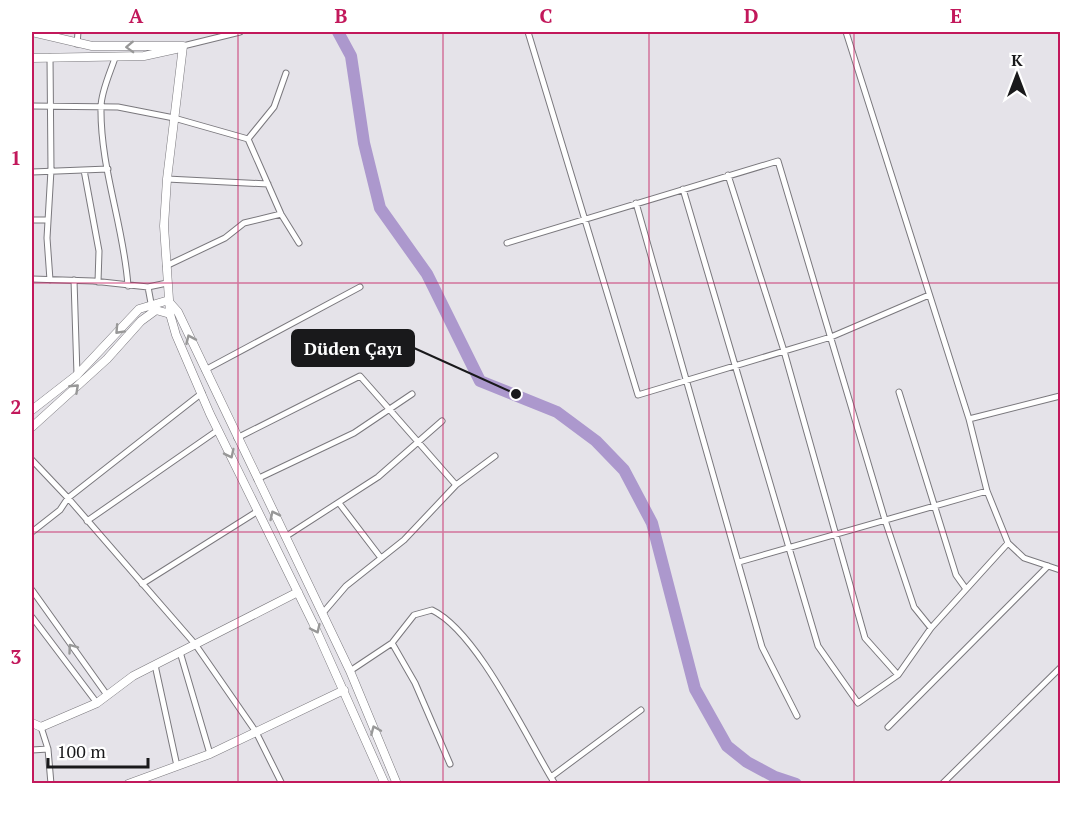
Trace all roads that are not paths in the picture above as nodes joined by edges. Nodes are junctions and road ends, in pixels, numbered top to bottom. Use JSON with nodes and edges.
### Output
{"nodes":[{"id":1,"x":32,"y":32,"type":"edge"},
{"id":2,"x":78,"y":32,"type":"edge"},
{"id":3,"x":240,"y":32,"type":"edge"},
{"id":4,"x":528,"y":32,"type":"edge"},
{"id":5,"x":846,"y":32,"type":"edge"},
{"id":6,"x":77,"y":44,"type":"junction"},
{"id":7,"x":183,"y":46,"type":"junction"},
{"id":8,"x":50,"y":57,"type":"junction"},
{"id":9,"x":32,"y":58,"type":"edge"},
{"id":10,"x":115,"y":58,"type":"junction"},
{"id":11,"x":286,"y":73,"type":"dead end"},
{"id":12,"x":100,"y":105,"type":"junction"},
{"id":13,"x":32,"y":106,"type":"edge"},
{"id":14,"x":51,"y":106,"type":"junction"},
{"id":15,"x":174,"y":118,"type":"junction"},
{"id":16,"x":248,"y":140,"type":"junction"},
{"id":17,"x":108,"y":169,"type":"junction"},
{"id":18,"x":51,"y":170,"type":"junction"},
{"id":19,"x":84,"y":170,"type":"junction"},
{"id":20,"x":32,"y":172,"type":"edge"},
{"id":21,"x":728,"y":175,"type":"junction"},
{"id":22,"x":167,"y":179,"type":"junction"},
{"id":23,"x":268,"y":184,"type":"junction"},
{"id":24,"x":683,"y":189,"type":"junction"},
{"id":25,"x":636,"y":203,"type":"junction"},
{"id":26,"x":281,"y":214,"type":"junction"},
{"id":27,"x":585,"y":219,"type":"junction"},
{"id":28,"x":32,"y":220,"type":"edge"},
{"id":29,"x":47,"y":220,"type":"junction"},
{"id":30,"x":299,"y":243,"type":"dead end"},
{"id":31,"x":507,"y":243,"type":"dead end"},
{"id":32,"x":165,"y":267,"type":"junction"},
{"id":33,"x":32,"y":279,"type":"edge"},
{"id":34,"x":50,"y":280,"type":"junction"},
{"id":35,"x":74,"y":280,"type":"junction"},
{"id":36,"x":99,"y":282,"type":"junction"},
{"id":37,"x":167,"y":283,"type":"junction"},
{"id":38,"x":128,"y":286,"type":"junction"},
{"id":39,"x":148,"y":287,"type":"junction"},
{"id":40,"x":360,"y":287,"type":"dead end"},
{"id":41,"x":929,"y":295,"type":"junction"},
{"id":42,"x":169,"y":301,"type":"junction"},
{"id":43,"x":153,"y":307,"type":"junction"},
{"id":44,"x":170,"y":314,"type":"junction"},
{"id":45,"x":831,"y":338,"type":"junction"},
{"id":46,"x":784,"y":351,"type":"junction"},
{"id":47,"x":735,"y":366,"type":"junction"},
{"id":48,"x":205,"y":370,"type":"junction"},
{"id":49,"x":77,"y":375,"type":"junction"},
{"id":50,"x":687,"y":380,"type":"junction"},
{"id":51,"x":899,"y":392,"type":"dead end"},
{"id":52,"x":201,"y":393,"type":"junction"},
{"id":53,"x":412,"y":394,"type":"dead end"},
{"id":54,"x":1060,"y":396,"type":"edge"},
{"id":55,"x":45,"y":400,"type":"junction"},
{"id":56,"x":55,"y":407,"type":"junction"},
{"id":57,"x":32,"y":410,"type":"edge"},
{"id":58,"x":389,"y":411,"type":"junction"},
{"id":59,"x":969,"y":419,"type":"junction"},
{"id":60,"x":442,"y":421,"type":"dead end"},
{"id":61,"x":32,"y":427,"type":"edge"},
{"id":62,"x":218,"y":430,"type":"junction"},
{"id":63,"x":237,"y":438,"type":"junction"},
{"id":64,"x":418,"y":442,"type":"junction"},
{"id":65,"x":495,"y":456,"type":"dead end"},
{"id":66,"x":32,"y":460,"type":"edge"},
{"id":67,"x":257,"y":479,"type":"junction"},
{"id":68,"x":456,"y":484,"type":"junction"},
{"id":69,"x":987,"y":491,"type":"junction"},
{"id":70,"x":68,"y":498,"type":"junction"},
{"id":71,"x":339,"y":503,"type":"junction"},
{"id":72,"x":935,"y":506,"type":"junction"},
{"id":73,"x":258,"y":511,"type":"junction"},
{"id":74,"x":885,"y":520,"type":"junction"},
{"id":75,"x":87,"y":521,"type":"junction"},
{"id":76,"x":32,"y":532,"type":"edge"},
{"id":77,"x":837,"y":534,"type":"junction"},
{"id":78,"x":285,"y":537,"type":"junction"},
{"id":79,"x":274,"y":543,"type":"junction"},
{"id":80,"x":1008,"y":543,"type":"junction"},
{"id":81,"x":788,"y":548,"type":"junction"},
{"id":82,"x":381,"y":558,"type":"junction"},
{"id":83,"x":739,"y":562,"type":"junction"},
{"id":84,"x":1048,"y":566,"type":"junction"},
{"id":85,"x":1060,"y":570,"type":"edge"},
{"id":86,"x":142,"y":584,"type":"junction"},
{"id":87,"x":32,"y":590,"type":"edge"},
{"id":88,"x":966,"y":590,"type":"junction"},
{"id":89,"x":298,"y":592,"type":"junction"},
{"id":90,"x":322,"y":614,"type":"junction"},
{"id":91,"x":32,"y":617,"type":"edge"},
{"id":92,"x":37,"y":625,"type":"junction"},
{"id":93,"x":931,"y":628,"type":"junction"},
{"id":94,"x":32,"y":629,"type":"edge"},
{"id":95,"x":392,"y":643,"type":"junction"},
{"id":96,"x":195,"y":644,"type":"junction"},
{"id":97,"x":180,"y":652,"type":"junction"},
{"id":98,"x":155,"y":665,"type":"junction"},
{"id":99,"x":1060,"y":668,"type":"edge"},
{"id":100,"x":350,"y":670,"type":"junction"},
{"id":101,"x":898,"y":675,"type":"junction"},
{"id":102,"x":344,"y":690,"type":"junction"},
{"id":103,"x":107,"y":695,"type":"junction"},
{"id":104,"x":97,"y":703,"type":"junction"},
{"id":105,"x":641,"y":710,"type":"dead end"},
{"id":106,"x":797,"y":716,"type":"dead end"},
{"id":107,"x":32,"y":723,"type":"edge"},
{"id":108,"x":41,"y":727,"type":"junction"},
{"id":109,"x":888,"y":727,"type":"dead end"},
{"id":110,"x":256,"y":732,"type":"junction"},
{"id":111,"x":48,"y":749,"type":"junction"},
{"id":112,"x":32,"y":750,"type":"edge"},
{"id":113,"x":210,"y":754,"type":"junction"},
{"id":114,"x":450,"y":764,"type":"dead end"},
{"id":115,"x":177,"y":766,"type":"junction"},
{"id":116,"x":551,"y":777,"type":"junction"},
{"id":117,"x":51,"y":783,"type":"edge"},
{"id":118,"x":128,"y":783,"type":"edge"},
{"id":119,"x":282,"y":783,"type":"edge"},
{"id":120,"x":384,"y":783,"type":"edge"},
{"id":121,"x":397,"y":783,"type":"edge"},
{"id":122,"x":555,"y":783,"type":"edge"},
{"id":123,"x":942,"y":783,"type":"edge"}],
"edges":[{"from":1,"to":6,"type":"main road"},
{"from":2,"to":6,"type":"street"},
{"from":3,"to":7,"type":"street"},
{"from":4,"to":27,"type":"street"},
{"from":5,"to":41,"type":"street"},
{"from":7,"to":6,"type":"main road","one_way":true},
{"from":7,"to":10,"type":"main road"},
{"from":7,"to":15,"type":"main road"},
{"from":8,"to":9,"type":"main road"},
{"from":8,"to":10,"type":"main road"},
{"from":8,"to":14,"type":"street"},
{"from":10,"to":12,"type":"street"},
{"from":11,"to":16,"type":"street"},
{"from":12,"to":14,"type":"street"},
{"from":12,"to":15,"type":"street"},
{"from":12,"to":17,"type":"street"},
{"from":13,"to":14,"type":"street"},
{"from":14,"to":18,"type":"street"},
{"from":15,"to":16,"type":"street"},
{"from":15,"to":22,"type":"main road"},
{"from":16,"to":23,"type":"street"},
{"from":17,"to":19,"type":"street"},
{"from":17,"to":38,"type":"street"},
{"from":18,"to":19,"type":"street"},
{"from":18,"to":20,"type":"street"},
{"from":18,"to":29,"type":"street"},
{"from":19,"to":36,"type":"street"},
{"from":21,"to":24,"type":"street"},
{"from":21,"to":45,"type":"street"},
{"from":21,"to":46,"type":"street"},
{"from":22,"to":23,"type":"street"},
{"from":22,"to":32,"type":"main road"},
{"from":23,"to":26,"type":"street"},
{"from":24,"to":25,"type":"street"},
{"from":24,"to":47,"type":"street"},
{"from":25,"to":27,"type":"street"},
{"from":25,"to":50,"type":"street"},
{"from":26,"to":30,"type":"street"},
{"from":26,"to":32,"type":"street"},
{"from":27,"to":31,"type":"street"},
{"from":27,"to":50,"type":"street"},
{"from":28,"to":29,"type":"street"},
{"from":29,"to":34,"type":"street"},
{"from":32,"to":37,"type":"main road"},
{"from":33,"to":34,"type":"street"},
{"from":34,"to":35,"type":"street"},
{"from":35,"to":36,"type":"street"},
{"from":35,"to":49,"type":"street"},
{"from":36,"to":38,"type":"street"},
{"from":37,"to":39,"type":"street"},
{"from":37,"to":42,"type":"main road"},
{"from":38,"to":39,"type":"street"},
{"from":39,"to":43,"type":"street"},
{"from":40,"to":48,"type":"street"},
{"from":41,"to":45,"type":"street"},
{"from":41,"to":59,"type":"street"},
{"from":42,"to":43,"type":"main road"},
{"from":42,"to":44,"type":"main road"},
{"from":48,"to":42,"type":"main road","one_way":true},
{"from":43,"to":44,"type":"main road"},
{"from":43,"to":49,"type":"main road","one_way":true},
{"from":56,"to":43,"type":"main road","one_way":true},
{"from":44,"to":52,"type":"main road"},
{"from":45,"to":46,"type":"street"},
{"from":45,"to":74,"type":"street"},
{"from":46,"to":47,"type":"street"},
{"from":46,"to":77,"type":"street"},
{"from":47,"to":50,"type":"street"},
{"from":47,"to":81,"type":"street"},
{"from":48,"to":63,"type":"main road"},
{"from":49,"to":55,"type":"main road"},
{"from":50,"to":83,"type":"street"},
{"from":51,"to":72,"type":"street"},
{"from":52,"to":62,"type":"main road"},
{"from":52,"to":70,"type":"street"},
{"from":53,"to":58,"type":"street"},
{"from":54,"to":59,"type":"street"},
{"from":55,"to":56,"type":"street"},
{"from":55,"to":57,"type":"main road"},
{"from":56,"to":61,"type":"main road"},
{"from":58,"to":63,"type":"street"},
{"from":58,"to":64,"type":"street"},
{"from":58,"to":67,"type":"street"},
{"from":59,"to":69,"type":"street"},
{"from":60,"to":64,"type":"street"},
{"from":62,"to":73,"type":"main road","one_way":true},
{"from":62,"to":75,"type":"street"},
{"from":63,"to":67,"type":"main road"},
{"from":64,"to":68,"type":"street"},
{"from":64,"to":71,"type":"street"},
{"from":65,"to":68,"type":"street"},
{"from":66,"to":70,"type":"street"},
{"from":78,"to":67,"type":"main road","one_way":true},
{"from":68,"to":82,"type":"street"},
{"from":69,"to":72,"type":"street"},
{"from":69,"to":80,"type":"street"},
{"from":70,"to":75,"type":"street"},
{"from":70,"to":76,"type":"street"},
{"from":71,"to":78,"type":"street"},
{"from":71,"to":82,"type":"street"},
{"from":72,"to":74,"type":"street"},
{"from":72,"to":88,"type":"street"},
{"from":73,"to":79,"type":"main road"},
{"from":73,"to":86,"type":"street"},
{"from":74,"to":77,"type":"street"},
{"from":74,"to":93,"type":"street"},
{"from":75,"to":86,"type":"street"},
{"from":77,"to":81,"type":"street"},
{"from":77,"to":101,"type":"street"},
{"from":78,"to":79,"type":"main road"},
{"from":78,"to":90,"type":"main road"},
{"from":79,"to":89,"type":"main road"},
{"from":80,"to":84,"type":"street"},
{"from":80,"to":88,"type":"street"},
{"from":81,"to":83,"type":"street"},
{"from":81,"to":101,"type":"street"},
{"from":82,"to":90,"type":"street"},
{"from":83,"to":106,"type":"street"},
{"from":84,"to":85,"type":"street"},
{"from":84,"to":109,"type":"street"},
{"from":86,"to":96,"type":"street"},
{"from":103,"to":87,"type":"street","one_way":true},
{"from":88,"to":93,"type":"street"},
{"from":89,"to":96,"type":"main road"},
{"from":89,"to":102,"type":"main road","one_way":true},
{"from":90,"to":100,"type":"main road"},
{"from":91,"to":92,"type":"street"},
{"from":92,"to":94,"type":"street"},
{"from":92,"to":104,"type":"street"},
{"from":93,"to":101,"type":"street"},
{"from":95,"to":100,"type":"street"},
{"from":95,"to":114,"type":"street"},
{"from":95,"to":116,"type":"street"},
{"from":96,"to":97,"type":"main road"},
{"from":96,"to":110,"type":"street"},
{"from":97,"to":98,"type":"main road"},
{"from":97,"to":113,"type":"street"},
{"from":98,"to":103,"type":"main road"},
{"from":98,"to":115,"type":"street"},
{"from":99,"to":123,"type":"street"},
{"from":121,"to":100,"type":"main road","one_way":true},
{"from":102,"to":110,"type":"main road"},
{"from":102,"to":120,"type":"main road"},
{"from":103,"to":104,"type":"main road"},
{"from":104,"to":108,"type":"main road"},
{"from":105,"to":116,"type":"street"},
{"from":107,"to":108,"type":"main road"},
{"from":108,"to":111,"type":"street"},
{"from":110,"to":113,"type":"main road"},
{"from":110,"to":119,"type":"street"},
{"from":111,"to":112,"type":"street"},
{"from":111,"to":117,"type":"street"},
{"from":113,"to":115,"type":"main road"},
{"from":115,"to":118,"type":"main road"},
{"from":116,"to":122,"type":"street"}]}
